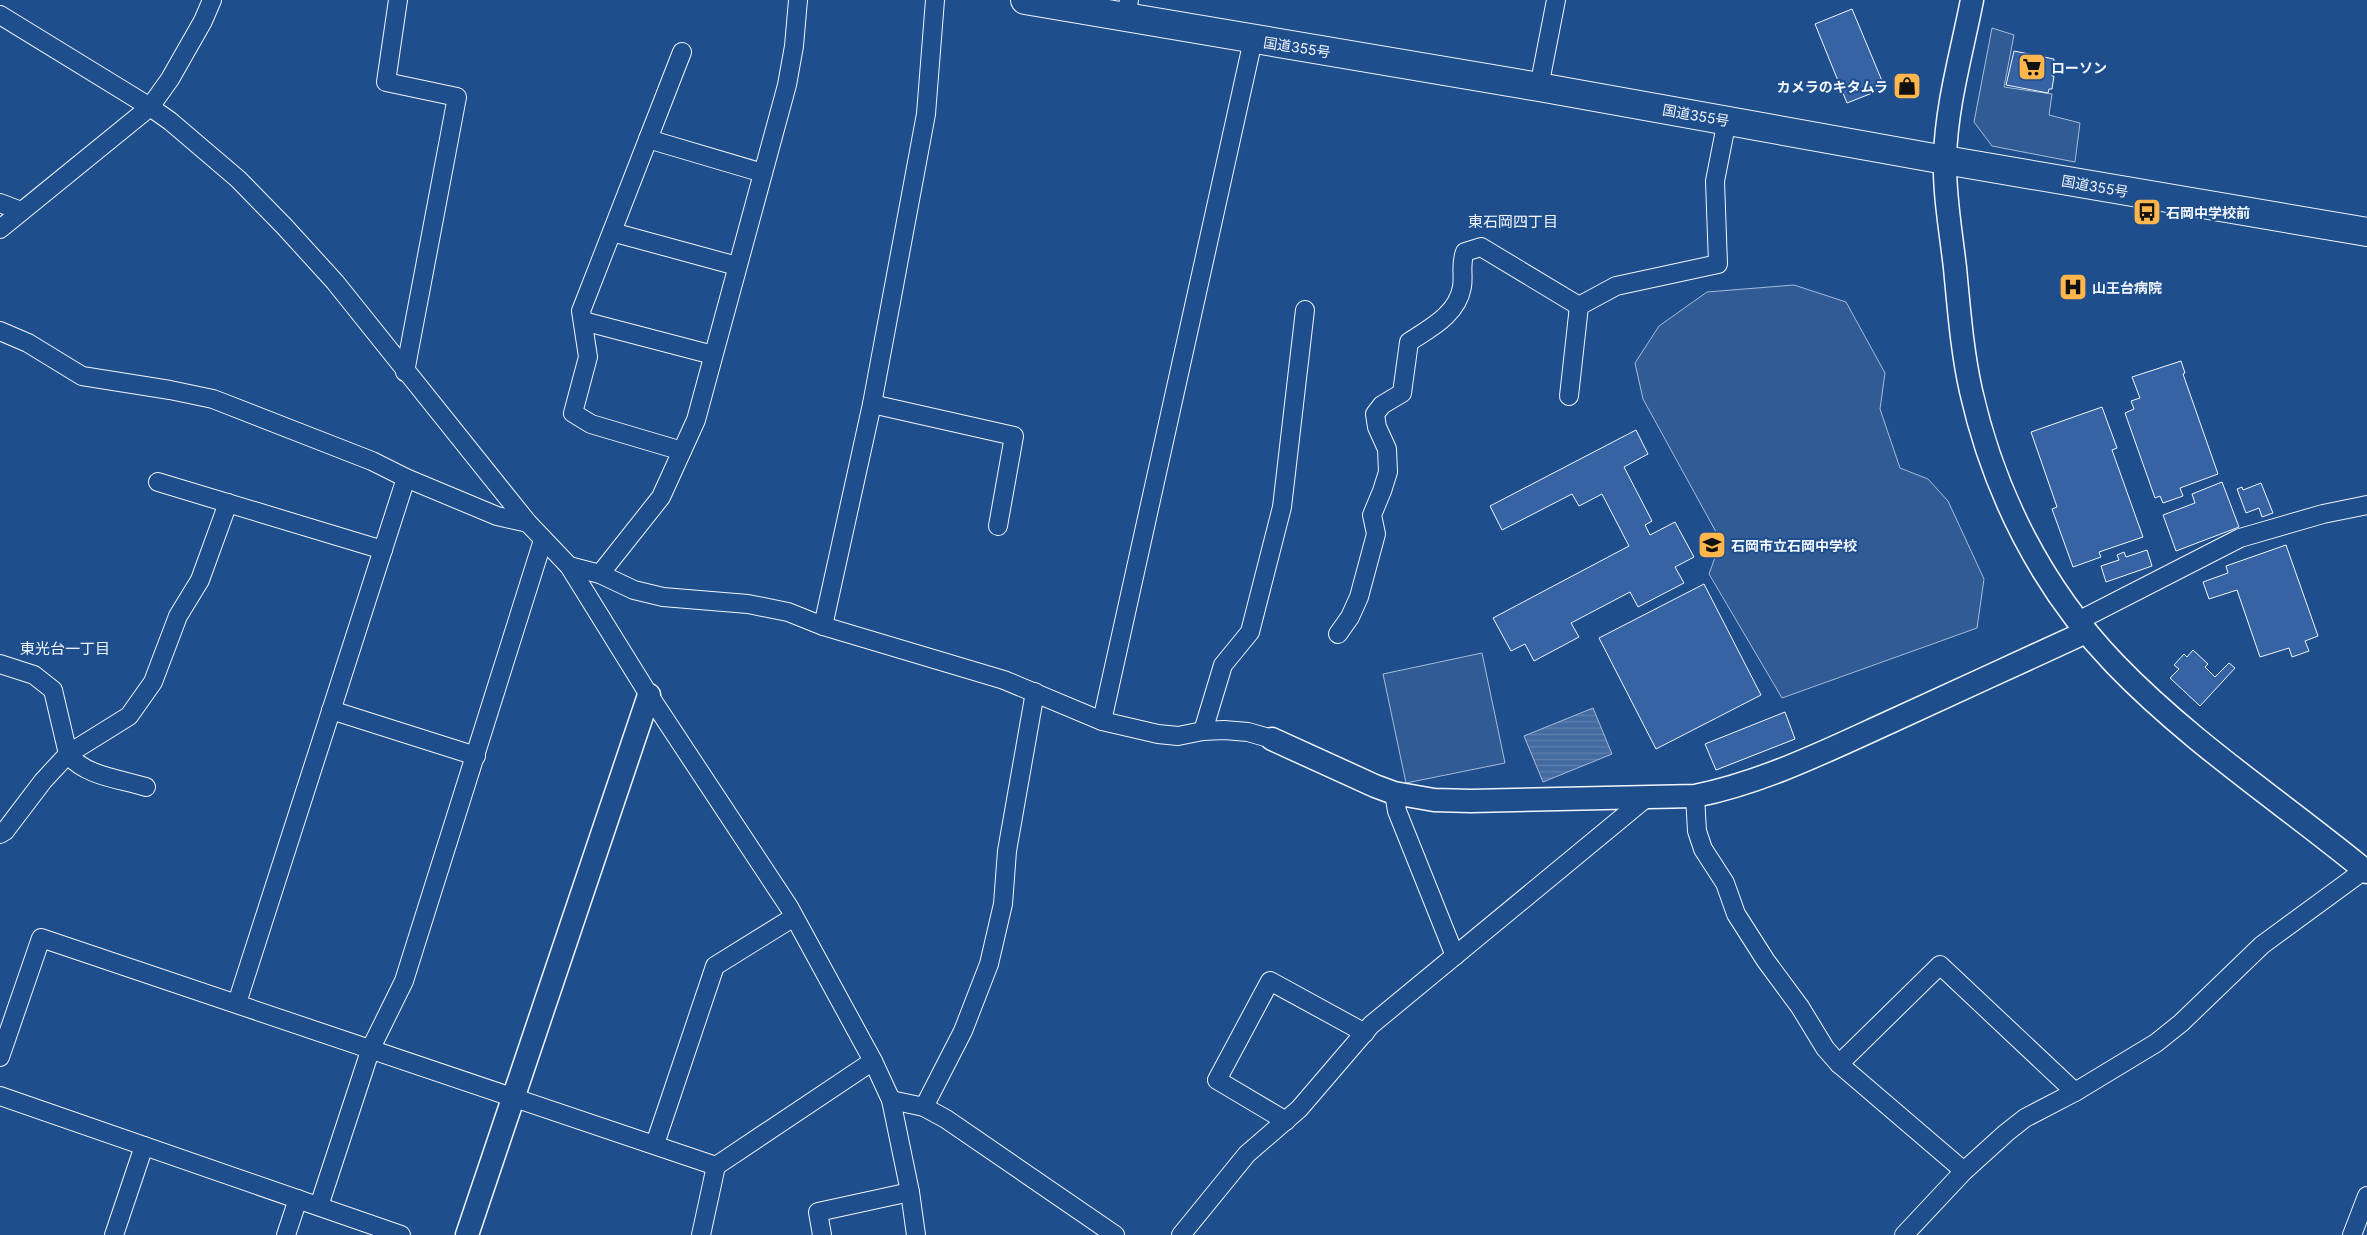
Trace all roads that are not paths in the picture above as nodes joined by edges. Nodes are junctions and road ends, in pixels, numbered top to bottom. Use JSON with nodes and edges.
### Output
{"nodes":[{"id":1,"x":212,"y":0,"type":"edge"},
{"id":2,"x":398,"y":0,"type":"edge"},
{"id":3,"x":798,"y":0,"type":"edge"},
{"id":4,"x":935,"y":0,"type":"edge"},
{"id":5,"x":1026,"y":0,"type":"edge"},
{"id":6,"x":1556,"y":0,"type":"edge"},
{"id":7,"x":1972,"y":0,"type":"edge"},
{"id":8,"x":1128,"y":9,"type":"edge"},
{"id":9,"x":0,"y":15,"type":"edge"},
{"id":10,"x":1253,"y":40,"type":"junction"},
{"id":11,"x":682,"y":52,"type":"dead end"},
{"id":12,"x":1539,"y":87,"type":"junction"},
{"id":13,"x":150,"y":107,"type":"junction"},
{"id":14,"x":1727,"y":120,"type":"junction"},
{"id":15,"x":648,"y":139,"type":"junction"},
{"id":16,"x":1945,"y":160,"type":"junction"},
{"id":17,"x":763,"y":173,"type":"junction"},
{"id":18,"x":0,"y":203,"type":"edge"},
{"id":19,"x":20,"y":211,"type":"junction"},
{"id":20,"x":0,"y":229,"type":"edge"},
{"id":21,"x":612,"y":232,"type":"junction"},
{"id":22,"x":2367,"y":232,"type":"edge"},
{"id":23,"x":738,"y":266,"type":"junction"},
{"id":24,"x":1579,"y":306,"type":"junction"},
{"id":25,"x":1305,"y":310,"type":"dead end"},
{"id":26,"x":583,"y":321,"type":"junction"},
{"id":27,"x":0,"y":331,"type":"edge"},
{"id":28,"x":714,"y":355,"type":"junction"},
{"id":29,"x":405,"y":372,"type":"junction"},
{"id":30,"x":1569,"y":396,"type":"dead end"},
{"id":31,"x":872,"y":404,"type":"junction"},
{"id":32,"x":682,"y":452,"type":"junction"},
{"id":33,"x":406,"y":478,"type":"junction"},
{"id":34,"x":158,"y":482,"type":"dead end"},
{"id":35,"x":228,"y":503,"type":"junction"},
{"id":36,"x":2367,"y":505,"type":"edge"},
{"id":37,"x":528,"y":523,"type":"junction"},
{"id":38,"x":998,"y":526,"type":"dead end"},
{"id":39,"x":543,"y":540,"type":"junction"},
{"id":40,"x":383,"y":550,"type":"junction"},
{"id":41,"x":569,"y":566,"type":"junction"},
{"id":42,"x":600,"y":574,"type":"junction"},
{"id":43,"x":823,"y":626,"type":"junction"},
{"id":44,"x":2082,"y":626,"type":"junction"},
{"id":45,"x":1338,"y":634,"type":"dead end"},
{"id":46,"x":0,"y":664,"type":"edge"},
{"id":47,"x":1035,"y":692,"type":"junction"},
{"id":48,"x":649,"y":695,"type":"junction"},
{"id":49,"x":331,"y":710,"type":"junction"},
{"id":50,"x":1102,"y":721,"type":"junction"},
{"id":51,"x":1203,"y":731,"type":"junction"},
{"id":52,"x":1272,"y":739,"type":"joint"},
{"id":53,"x":68,"y":754,"type":"junction"},
{"id":54,"x":476,"y":756,"type":"junction"},
{"id":55,"x":146,"y":787,"type":"dead end"},
{"id":56,"x":1394,"y":793,"type":"junction"},
{"id":57,"x":1695,"y":796,"type":"junction"},
{"id":58,"x":1646,"y":798,"type":"junction"},
{"id":59,"x":0,"y":834,"type":"edge"},
{"id":60,"x":2366,"y":870,"type":"edge"},
{"id":61,"x":794,"y":916,"type":"junction"},
{"id":62,"x":1455,"y":956,"type":"junction"},
{"id":63,"x":237,"y":1003,"type":"junction"},
{"id":64,"x":5,"y":1027,"type":"edge"},
{"id":65,"x":1364,"y":1033,"type":"junction"},
{"id":66,"x":371,"y":1048,"type":"junction"},
{"id":67,"x":0,"y":1057,"type":"edge"},
{"id":68,"x":873,"y":1061,"type":"junction"},
{"id":69,"x":1839,"y":1064,"type":"junction"},
{"id":70,"x":2075,"y":1092,"type":"junction"},
{"id":71,"x":0,"y":1096,"type":"edge"},
{"id":72,"x":513,"y":1099,"type":"junction"},
{"id":73,"x":891,"y":1100,"type":"junction"},
{"id":74,"x":924,"y":1108,"type":"junction"},
{"id":75,"x":1286,"y":1121,"type":"junction"},
{"id":76,"x":654,"y":1144,"type":"junction"},
{"id":77,"x":144,"y":1146,"type":"junction"},
{"id":78,"x":716,"y":1166,"type":"junction"},
{"id":79,"x":1964,"y":1171,"type":"junction"},
{"id":80,"x":910,"y":1192,"type":"junction"},
{"id":81,"x":2367,"y":1196,"type":"edge"},
{"id":82,"x":298,"y":1199,"type":"junction"},
{"id":83,"x":319,"y":1206,"type":"junction"},
{"id":84,"x":114,"y":1235,"type":"edge"},
{"id":85,"x":286,"y":1235,"type":"edge"},
{"id":86,"x":401,"y":1235,"type":"edge"},
{"id":87,"x":467,"y":1235,"type":"edge"},
{"id":88,"x":700,"y":1235,"type":"edge"},
{"id":89,"x":822,"y":1235,"type":"edge"},
{"id":90,"x":916,"y":1235,"type":"edge"},
{"id":91,"x":1115,"y":1235,"type":"edge"},
{"id":92,"x":1181,"y":1235,"type":"edge"},
{"id":93,"x":1904,"y":1235,"type":"edge"},
{"id":94,"x":2352,"y":1235,"type":"edge"}],
"edges":[{"from":1,"to":13,"type":"street"},
{"from":2,"to":29,"type":"street"},
{"from":3,"to":17,"type":"street"},
{"from":4,"to":31,"type":"street"},
{"from":5,"to":8,"type":"highway","name":"国道355号"},
{"from":6,"to":12,"type":"street"},
{"from":7,"to":16,"type":"street"},
{"from":8,"to":10,"type":"highway","name":"国道355号"},
{"from":9,"to":13,"type":"street"},
{"from":10,"to":12,"type":"highway","name":"国道355号"},
{"from":10,"to":50,"type":"street"},
{"from":11,"to":15,"type":"street"},
{"from":12,"to":14,"type":"highway","name":"国道355号"},
{"from":13,"to":19,"type":"street"},
{"from":13,"to":29,"type":"street"},
{"from":14,"to":16,"type":"highway","name":"国道355号"},
{"from":14,"to":24,"type":"street"},
{"from":15,"to":17,"type":"street"},
{"from":15,"to":21,"type":"street"},
{"from":16,"to":22,"type":"highway","name":"国道355号"},
{"from":16,"to":44,"type":"street"},
{"from":17,"to":23,"type":"street"},
{"from":18,"to":19,"type":"street"},
{"from":19,"to":20,"type":"street"},
{"from":21,"to":23,"type":"street"},
{"from":21,"to":26,"type":"street"},
{"from":23,"to":28,"type":"street"},
{"from":24,"to":30,"type":"street"},
{"from":24,"to":45,"type":"street"},
{"from":25,"to":51,"type":"street"},
{"from":26,"to":28,"type":"street"},
{"from":26,"to":32,"type":"street"},
{"from":27,"to":33,"type":"street"},
{"from":28,"to":32,"type":"street"},
{"from":29,"to":37,"type":"street"},
{"from":31,"to":38,"type":"street"},
{"from":31,"to":43,"type":"street"},
{"from":32,"to":42,"type":"street"},
{"from":33,"to":37,"type":"street"},
{"from":33,"to":40,"type":"street"},
{"from":34,"to":35,"type":"street"},
{"from":35,"to":40,"type":"street"},
{"from":35,"to":53,"type":"street"},
{"from":36,"to":44,"type":"street"},
{"from":37,"to":39,"type":"street"},
{"from":39,"to":41,"type":"street"},
{"from":39,"to":54,"type":"street"},
{"from":40,"to":49,"type":"street"},
{"from":41,"to":42,"type":"street"},
{"from":41,"to":48,"type":"street"},
{"from":42,"to":43,"type":"street"},
{"from":43,"to":47,"type":"street"},
{"from":44,"to":57,"type":"street"},
{"from":44,"to":60,"type":"street"},
{"from":46,"to":53,"type":"street"},
{"from":47,"to":50,"type":"street"},
{"from":47,"to":74,"type":"street"},
{"from":48,"to":61,"type":"street"},
{"from":48,"to":72,"type":"street"},
{"from":49,"to":54,"type":"street"},
{"from":49,"to":63,"type":"street"},
{"from":50,"to":51,"type":"street"},
{"from":51,"to":52,"type":"street"},
{"from":52,"to":56,"type":"street"},
{"from":53,"to":55,"type":"street"},
{"from":53,"to":59,"type":"street"},
{"from":54,"to":66,"type":"street"},
{"from":56,"to":58,"type":"street"},
{"from":56,"to":62,"type":"street"},
{"from":57,"to":58,"type":"street"},
{"from":57,"to":69,"type":"street"},
{"from":58,"to":62,"type":"street"},
{"from":60,"to":70,"type":"street"},
{"from":61,"to":68,"type":"street"},
{"from":61,"to":76,"type":"street"},
{"from":62,"to":65,"type":"street"},
{"from":63,"to":64,"type":"street"},
{"from":63,"to":66,"type":"street"},
{"from":64,"to":67,"type":"street"},
{"from":65,"to":75,"type":"street"},
{"from":65,"to":75,"type":"street"},
{"from":66,"to":72,"type":"street"},
{"from":66,"to":83,"type":"street"},
{"from":68,"to":73,"type":"street"},
{"from":68,"to":78,"type":"street"},
{"from":69,"to":70,"type":"street"},
{"from":69,"to":79,"type":"street"},
{"from":70,"to":79,"type":"street"},
{"from":71,"to":77,"type":"street"},
{"from":72,"to":76,"type":"street"},
{"from":72,"to":87,"type":"street"},
{"from":73,"to":74,"type":"street"},
{"from":73,"to":80,"type":"street"},
{"from":74,"to":91,"type":"street"},
{"from":75,"to":92,"type":"street"},
{"from":76,"to":78,"type":"street"},
{"from":77,"to":82,"type":"street"},
{"from":77,"to":84,"type":"street"},
{"from":78,"to":88,"type":"street"},
{"from":79,"to":93,"type":"street"},
{"from":80,"to":89,"type":"street"},
{"from":80,"to":90,"type":"street"},
{"from":81,"to":94,"type":"street"},
{"from":82,"to":83,"type":"street"},
{"from":82,"to":85,"type":"street"},
{"from":83,"to":86,"type":"street"}]}
